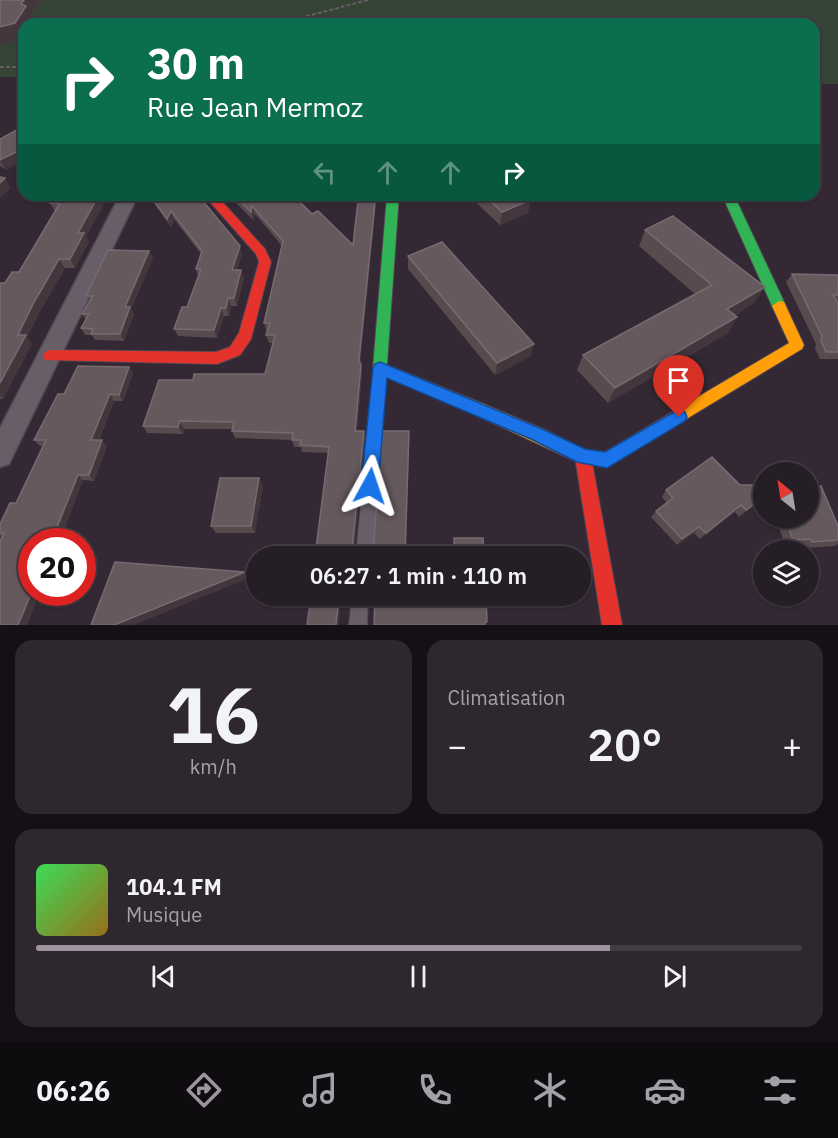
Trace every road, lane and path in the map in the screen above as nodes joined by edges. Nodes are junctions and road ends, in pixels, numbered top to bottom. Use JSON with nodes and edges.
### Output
{"nodes":[{"id":1,"x":368,"y":0,"type":"edge"},
{"id":2,"x":300,"y":18,"type":"edge"},
{"id":3,"x":0,"y":67,"type":"edge"},
{"id":4,"x":18,"y":67,"type":"edge"},
{"id":5,"x":126,"y":201,"type":"edge"},
{"id":6,"x":215,"y":201,"type":"edge"},
{"id":7,"x":393,"y":201,"type":"edge"},
{"id":8,"x":731,"y":201,"type":"edge"},
{"id":9,"x":50,"y":356,"type":"junction"},
{"id":10,"x":380,"y":368,"type":"junction"},
{"id":11,"x":0,"y":455,"type":"edge"},
{"id":12,"x":583,"y":457,"type":"junction"},
{"id":13,"x":365,"y":546,"type":"edge"},
{"id":14,"x":359,"y":606,"type":"edge"},
{"id":15,"x":357,"y":625,"type":"edge"},
{"id":16,"x":612,"y":625,"type":"edge"}],
"edges":[{"from":1,"to":2,"type":"path"},
{"from":3,"to":4,"type":"path"},
{"from":5,"to":9,"type":"street"},
{"from":6,"to":9,"type":"street"},
{"from":7,"to":10,"type":"street"},
{"from":8,"to":12,"type":"street"},
{"from":9,"to":11,"type":"street"},
{"from":10,"to":12,"type":"street"},
{"from":10,"to":13,"type":"lane"},
{"from":12,"to":16,"type":"street"},
{"from":14,"to":15,"type":"lane"}]}
